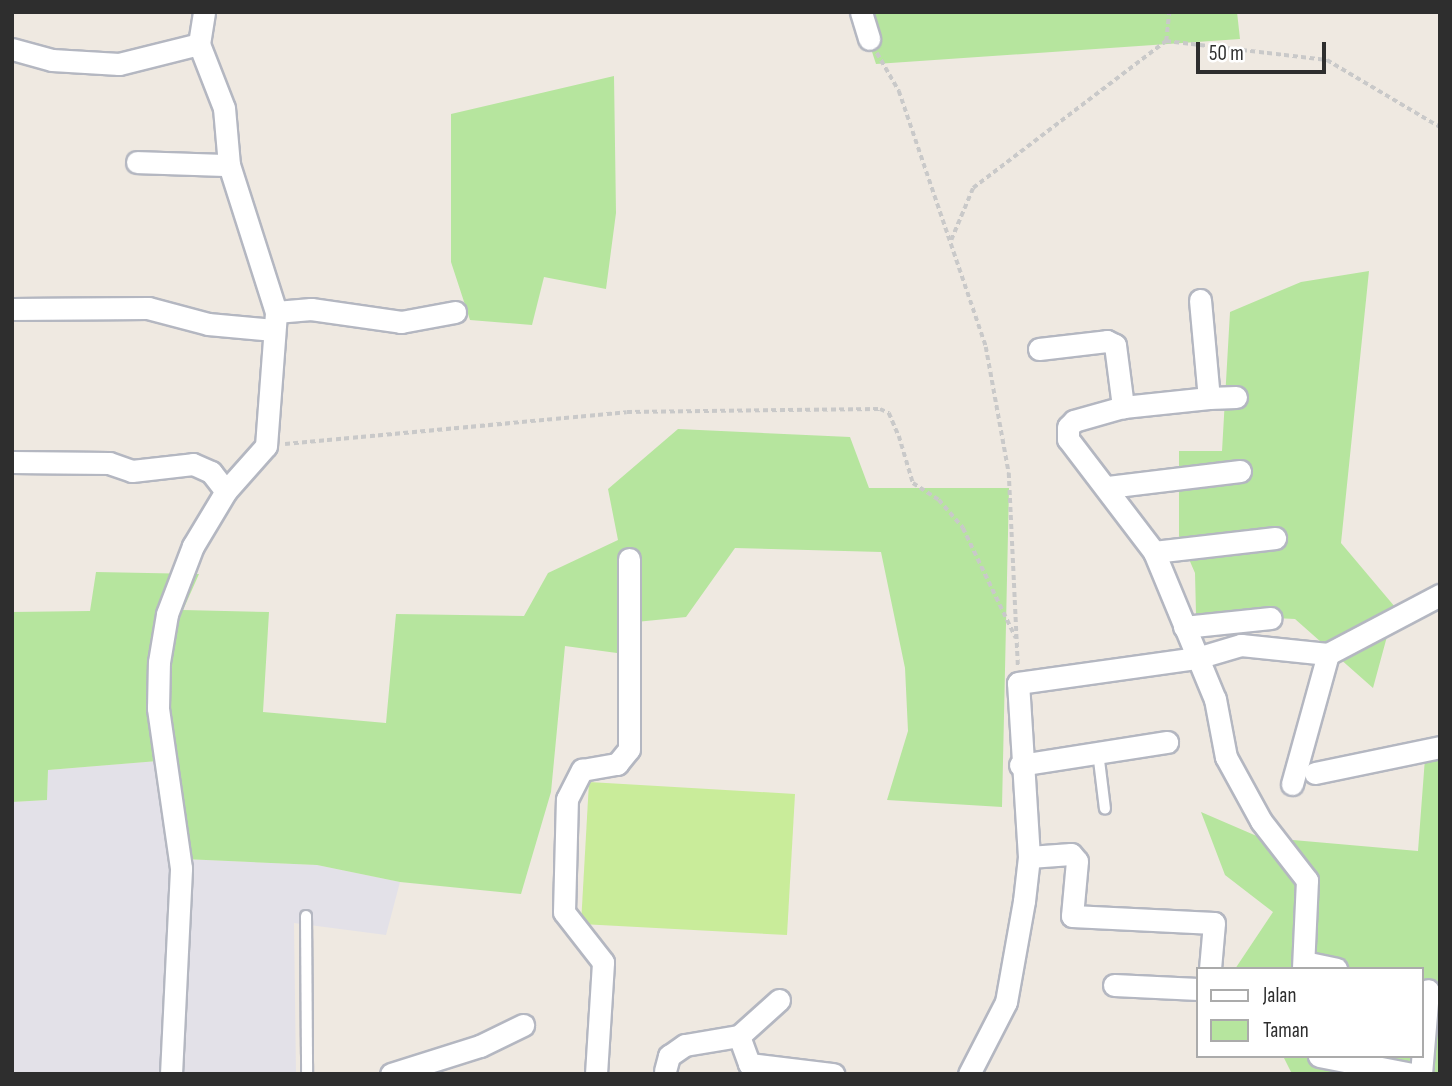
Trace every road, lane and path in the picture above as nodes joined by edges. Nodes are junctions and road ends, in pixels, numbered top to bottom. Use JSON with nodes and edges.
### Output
{"nodes":[{"id":1,"x":204,"y":12,"type":"edge"},
{"id":2,"x":861,"y":12,"type":"edge"},
{"id":3,"x":1169,"y":12,"type":"edge"},
{"id":4,"x":869,"y":39,"type":"joint"},
{"id":5,"x":1166,"y":41,"type":"junction"},
{"id":6,"x":199,"y":44,"type":"junction"},
{"id":7,"x":12,"y":49,"type":"edge"},
{"id":8,"x":1440,"y":127,"type":"edge"},
{"id":9,"x":137,"y":162,"type":"dead end"},
{"id":10,"x":229,"y":165,"type":"junction"},
{"id":11,"x":950,"y":242,"type":"junction"},
{"id":12,"x":1200,"y":300,"type":"dead end"},
{"id":13,"x":12,"y":309,"type":"edge"},
{"id":14,"x":455,"y":312,"type":"dead end"},
{"id":15,"x":275,"y":321,"type":"junction"},
{"id":16,"x":1039,"y":349,"type":"dead end"},
{"id":17,"x":1236,"y":397,"type":"dead end"},
{"id":18,"x":1209,"y":398,"type":"junction"},
{"id":19,"x":1123,"y":407,"type":"junction"},
{"id":20,"x":266,"y":446,"type":"junction"},
{"id":21,"x":12,"y":462,"type":"edge"},
{"id":22,"x":1240,"y":471,"type":"dead end"},
{"id":23,"x":1108,"y":487,"type":"junction"},
{"id":24,"x":226,"y":491,"type":"junction"},
{"id":25,"x":1275,"y":538,"type":"dead end"},
{"id":26,"x":1154,"y":552,"type":"junction"},
{"id":27,"x":629,"y":559,"type":"dead end"},
{"id":28,"x":1440,"y":595,"type":"edge"},
{"id":29,"x":1271,"y":618,"type":"dead end"},
{"id":30,"x":1184,"y":627,"type":"junction"},
{"id":31,"x":1016,"y":638,"type":"junction"},
{"id":32,"x":1328,"y":654,"type":"junction"},
{"id":33,"x":1197,"y":658,"type":"junction"},
{"id":34,"x":1018,"y":683,"type":"junction"},
{"id":35,"x":1167,"y":743,"type":"dead end"},
{"id":36,"x":1440,"y":747,"type":"edge"},
{"id":37,"x":1098,"y":752,"type":"junction"},
{"id":38,"x":1020,"y":765,"type":"junction"},
{"id":39,"x":1315,"y":773,"type":"dead end"},
{"id":40,"x":1293,"y":785,"type":"dead end"},
{"id":41,"x":1105,"y":809,"type":"dead end"},
{"id":42,"x":1029,"y":858,"type":"junction"},
{"id":43,"x":306,"y":916,"type":"dead end"},
{"id":44,"x":1304,"y":965,"type":"edge"},
{"id":45,"x":1210,"y":967,"type":"edge"},
{"id":46,"x":1114,"y":985,"type":"dead end"},
{"id":47,"x":1196,"y":989,"type":"edge"},
{"id":48,"x":1430,"y":990,"type":"edge"},
{"id":49,"x":779,"y":1000,"type":"dead end"},
{"id":50,"x":523,"y":1025,"type":"dead end"},
{"id":51,"x":739,"y":1036,"type":"junction"},
{"id":52,"x":1424,"y":1046,"type":"edge"},
{"id":53,"x":1329,"y":1058,"type":"edge"},
{"id":54,"x":665,"y":1071,"type":"dead end"},
{"id":55,"x":171,"y":1074,"type":"edge"},
{"id":56,"x":307,"y":1074,"type":"edge"},
{"id":57,"x":391,"y":1074,"type":"edge"},
{"id":58,"x":596,"y":1074,"type":"edge"},
{"id":59,"x":833,"y":1074,"type":"edge"},
{"id":60,"x":969,"y":1074,"type":"edge"},
{"id":61,"x":1412,"y":1074,"type":"edge"}],
"edges":[{"from":1,"to":6,"type":"street"},
{"from":2,"to":4,"type":"street"},
{"from":3,"to":5,"type":"path"},
{"from":4,"to":11,"type":"path"},
{"from":5,"to":8,"type":"path"},
{"from":5,"to":11,"type":"path"},
{"from":6,"to":7,"type":"street"},
{"from":6,"to":10,"type":"street"},
{"from":9,"to":10,"type":"street"},
{"from":10,"to":15,"type":"street"},
{"from":11,"to":31,"type":"path"},
{"from":12,"to":18,"type":"street"},
{"from":13,"to":15,"type":"street"},
{"from":14,"to":15,"type":"street"},
{"from":15,"to":20,"type":"street"},
{"from":16,"to":19,"type":"street"},
{"from":17,"to":18,"type":"street"},
{"from":18,"to":19,"type":"street"},
{"from":19,"to":23,"type":"street"},
{"from":20,"to":24,"type":"street"},
{"from":20,"to":31,"type":"path"},
{"from":21,"to":24,"type":"street"},
{"from":22,"to":23,"type":"street"},
{"from":23,"to":26,"type":"street"},
{"from":24,"to":55,"type":"street"},
{"from":25,"to":26,"type":"street"},
{"from":26,"to":30,"type":"street"},
{"from":27,"to":58,"type":"street"},
{"from":28,"to":32,"type":"street"},
{"from":29,"to":30,"type":"street"},
{"from":30,"to":33,"type":"street"},
{"from":31,"to":34,"type":"path"},
{"from":32,"to":33,"type":"street"},
{"from":32,"to":40,"type":"street"},
{"from":33,"to":34,"type":"street"},
{"from":33,"to":44,"type":"street"},
{"from":34,"to":38,"type":"street"},
{"from":35,"to":37,"type":"street"},
{"from":36,"to":39,"type":"street"},
{"from":37,"to":38,"type":"street"},
{"from":37,"to":41,"type":"lane"},
{"from":38,"to":42,"type":"street"},
{"from":42,"to":45,"type":"street"},
{"from":42,"to":60,"type":"street"},
{"from":43,"to":56,"type":"lane"},
{"from":46,"to":47,"type":"street"},
{"from":48,"to":52,"type":"street"},
{"from":49,"to":51,"type":"street"},
{"from":50,"to":57,"type":"street"},
{"from":51,"to":54,"type":"street"},
{"from":51,"to":59,"type":"street"},
{"from":53,"to":61,"type":"street"}]}
